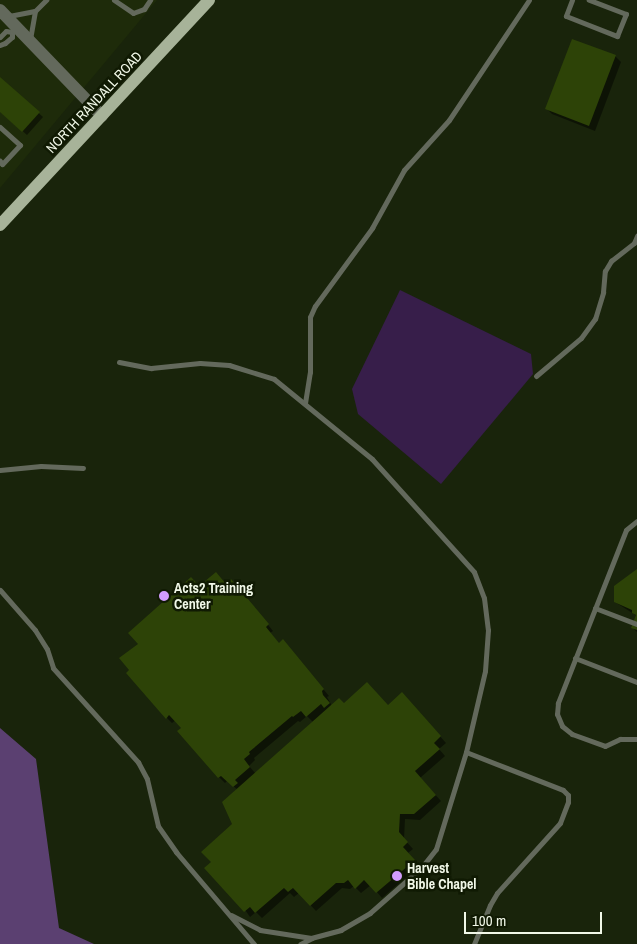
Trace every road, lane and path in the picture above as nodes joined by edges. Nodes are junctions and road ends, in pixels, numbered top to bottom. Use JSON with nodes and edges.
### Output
{"nodes":[{"id":1,"x":46,"y":0,"type":"edge"},
{"id":2,"x":114,"y":0,"type":"edge"},
{"id":3,"x":150,"y":0,"type":"edge"},
{"id":4,"x":209,"y":0,"type":"edge"},
{"id":5,"x":529,"y":0,"type":"edge"},
{"id":6,"x":572,"y":0,"type":"edge"},
{"id":7,"x":589,"y":0,"type":"edge"},
{"id":8,"x":35,"y":11,"type":"junction"},
{"id":9,"x":3,"y":13,"type":"edge"},
{"id":10,"x":14,"y":29,"type":"junction"},
{"id":11,"x":0,"y":37,"type":"edge"},
{"id":12,"x":30,"y":41,"type":"junction"},
{"id":13,"x":0,"y":45,"type":"edge"},
{"id":14,"x":102,"y":116,"type":"junction"},
{"id":15,"x":0,"y":127,"type":"edge"},
{"id":16,"x":0,"y":161,"type":"edge"},
{"id":17,"x":0,"y":225,"type":"edge"},
{"id":18,"x":637,"y":236,"type":"edge"},
{"id":19,"x":119,"y":362,"type":"dead end"},
{"id":20,"x":536,"y":376,"type":"dead end"},
{"id":21,"x":305,"y":403,"type":"junction"},
{"id":22,"x":84,"y":468,"type":"dead end"},
{"id":23,"x":0,"y":470,"type":"edge"},
{"id":24,"x":637,"y":521,"type":"edge"},
{"id":25,"x":0,"y":590,"type":"edge"},
{"id":26,"x":595,"y":608,"type":"junction"},
{"id":27,"x":637,"y":624,"type":"edge"},
{"id":28,"x":575,"y":658,"type":"junction"},
{"id":29,"x":637,"y":682,"type":"edge"},
{"id":30,"x":637,"y":739,"type":"edge"},
{"id":31,"x":466,"y":752,"type":"junction"},
{"id":32,"x":228,"y":914,"type":"junction"},
{"id":33,"x":312,"y":938,"type":"junction"},
{"id":34,"x":254,"y":944,"type":"edge"},
{"id":35,"x":300,"y":944,"type":"edge"},
{"id":36,"x":474,"y":944,"type":"edge"}],
"edges":[{"from":1,"to":8,"type":"lane"},
{"from":2,"to":3,"type":"lane"},
{"from":4,"to":14,"type":"main road","name":"NORTH RANDALL ROAD"},
{"from":5,"to":21,"type":"lane"},
{"from":6,"to":7,"type":"lane"},
{"from":8,"to":9,"type":"lane"},
{"from":8,"to":12,"type":"lane"},
{"from":9,"to":10,"type":"street"},
{"from":10,"to":11,"type":"lane"},
{"from":10,"to":12,"type":"street"},
{"from":10,"to":13,"type":"lane"},
{"from":12,"to":14,"type":"street"},
{"from":14,"to":17,"type":"main road","name":"NORTH RANDALL ROAD"},
{"from":15,"to":16,"type":"lane"},
{"from":18,"to":20,"type":"lane"},
{"from":19,"to":21,"type":"lane"},
{"from":21,"to":31,"type":"lane"},
{"from":22,"to":23,"type":"lane"},
{"from":24,"to":26,"type":"lane"},
{"from":25,"to":32,"type":"lane"},
{"from":26,"to":27,"type":"lane"},
{"from":26,"to":28,"type":"lane"},
{"from":28,"to":29,"type":"lane"},
{"from":28,"to":30,"type":"lane"},
{"from":31,"to":33,"type":"lane"},
{"from":31,"to":36,"type":"lane"},
{"from":32,"to":33,"type":"lane"},
{"from":32,"to":34,"type":"lane"},
{"from":33,"to":35,"type":"lane"}]}
